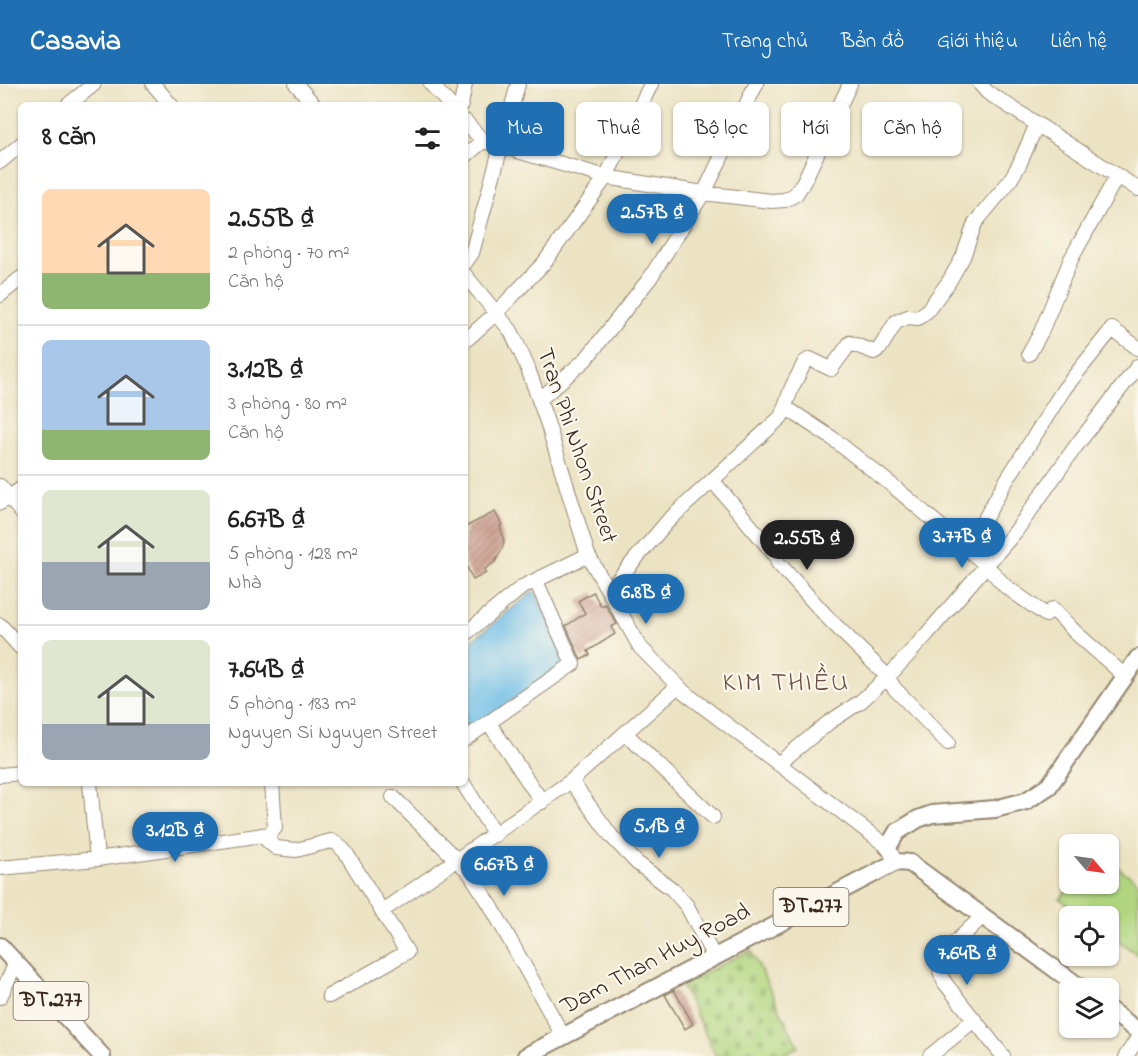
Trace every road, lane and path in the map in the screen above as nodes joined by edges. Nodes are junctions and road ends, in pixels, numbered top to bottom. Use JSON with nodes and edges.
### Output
{"nodes":[{"id":1,"x":94,"y":84,"type":"edge"},
{"id":2,"x":153,"y":84,"type":"edge"},
{"id":3,"x":296,"y":84,"type":"edge"},
{"id":4,"x":430,"y":84,"type":"edge"},
{"id":5,"x":465,"y":84,"type":"edge"},
{"id":6,"x":518,"y":84,"type":"edge"},
{"id":7,"x":651,"y":84,"type":"edge"},
{"id":8,"x":756,"y":84,"type":"edge"},
{"id":9,"x":850,"y":84,"type":"edge"},
{"id":10,"x":980,"y":84,"type":"edge"},
{"id":11,"x":72,"y":102,"type":"edge"},
{"id":12,"x":168,"y":102,"type":"edge"},
{"id":13,"x":311,"y":102,"type":"edge"},
{"id":14,"x":447,"y":102,"type":"edge"},
{"id":15,"x":462,"y":102,"type":"edge"},
{"id":16,"x":513,"y":102,"type":"edge"},
{"id":17,"x":468,"y":124,"type":"edge"},
{"id":18,"x":1037,"y":124,"type":"junction"},
{"id":19,"x":483,"y":141,"type":"junction"},
{"id":20,"x":486,"y":142,"type":"edge"},
{"id":21,"x":18,"y":147,"type":"edge"},
{"id":22,"x":468,"y":154,"type":"edge"},
{"id":23,"x":498,"y":156,"type":"edge"},
{"id":24,"x":539,"y":156,"type":"edge"},
{"id":25,"x":0,"y":162,"type":"edge"},
{"id":26,"x":1118,"y":176,"type":"junction"},
{"id":27,"x":606,"y":177,"type":"junction"},
{"id":28,"x":1138,"y":189,"type":"edge"},
{"id":29,"x":703,"y":193,"type":"junction"},
{"id":30,"x":468,"y":259,"type":"edge"},
{"id":31,"x":468,"y":279,"type":"edge"},
{"id":32,"x":18,"y":280,"type":"edge"},
{"id":33,"x":0,"y":295,"type":"edge"},
{"id":34,"x":496,"y":313,"type":"junction"},
{"id":35,"x":468,"y":338,"type":"edge"},
{"id":36,"x":1138,"y":348,"type":"edge"},
{"id":37,"x":1029,"y":354,"type":"dead end"},
{"id":38,"x":1138,"y":366,"type":"edge"},
{"id":39,"x":539,"y":400,"type":"junction"},
{"id":40,"x":785,"y":407,"type":"junction"},
{"id":41,"x":712,"y":480,"type":"junction"},
{"id":42,"x":18,"y":490,"type":"edge"},
{"id":43,"x":3,"y":496,"type":"edge"},
{"id":44,"x":18,"y":509,"type":"edge"},
{"id":45,"x":981,"y":525,"type":"dead end"},
{"id":46,"x":588,"y":555,"type":"junction"},
{"id":47,"x":986,"y":565,"type":"junction"},
{"id":48,"x":536,"y":580,"type":"junction"},
{"id":49,"x":608,"y":591,"type":"junction"},
{"id":50,"x":0,"y":625,"type":"edge"},
{"id":51,"x":468,"y":632,"type":"edge"},
{"id":52,"x":18,"y":645,"type":"edge"},
{"id":53,"x":1138,"y":658,"type":"edge"},
{"id":54,"x":1125,"y":676,"type":"junction"},
{"id":55,"x":888,"y":677,"type":"junction"},
{"id":56,"x":678,"y":686,"type":"junction"},
{"id":57,"x":489,"y":723,"type":"junction"},
{"id":58,"x":625,"y":733,"type":"junction"},
{"id":59,"x":468,"y":737,"type":"edge"},
{"id":60,"x":948,"y":743,"type":"dead end"},
{"id":61,"x":778,"y":764,"type":"junction"},
{"id":62,"x":18,"y":773,"type":"edge"},
{"id":63,"x":0,"y":775,"type":"edge"},
{"id":64,"x":571,"y":781,"type":"junction"},
{"id":65,"x":90,"y":786,"type":"edge"},
{"id":66,"x":465,"y":786,"type":"edge"},
{"id":67,"x":273,"y":788,"type":"edge"},
{"id":68,"x":393,"y":797,"type":"dead end"},
{"id":69,"x":542,"y":802,"type":"junction"},
{"id":70,"x":713,"y":817,"type":"dead end"},
{"id":71,"x":261,"y":835,"type":"junction"},
{"id":72,"x":495,"y":835,"type":"junction"},
{"id":73,"x":892,"y":855,"type":"junction"},
{"id":74,"x":97,"y":858,"type":"junction"},
{"id":75,"x":456,"y":860,"type":"junction"},
{"id":76,"x":0,"y":868,"type":"edge"},
{"id":77,"x":382,"y":911,"type":"junction"},
{"id":78,"x":983,"y":916,"type":"junction"},
{"id":79,"x":0,"y":946,"type":"edge"},
{"id":80,"x":714,"y":957,"type":"junction"},
{"id":81,"x":16,"y":963,"type":"junction"},
{"id":82,"x":1067,"y":978,"type":"edge"},
{"id":83,"x":329,"y":996,"type":"dead end"},
{"id":84,"x":0,"y":997,"type":"edge"},
{"id":85,"x":1119,"y":1017,"type":"edge"},
{"id":86,"x":974,"y":1020,"type":"junction"},
{"id":87,"x":1138,"y":1031,"type":"edge"},
{"id":88,"x":563,"y":1036,"type":"junction"},
{"id":89,"x":1138,"y":1038,"type":"edge"},
{"id":90,"x":102,"y":1056,"type":"edge"},
{"id":91,"x":526,"y":1056,"type":"edge"},
{"id":92,"x":930,"y":1056,"type":"edge"},
{"id":93,"x":1003,"y":1056,"type":"edge"},
{"id":94,"x":1126,"y":1056,"type":"edge"}],
"edges":[{"from":1,"to":11,"type":"street"},
{"from":2,"to":12,"type":"street"},
{"from":3,"to":13,"type":"street"},
{"from":4,"to":14,"type":"street"},
{"from":5,"to":15,"type":"street"},
{"from":6,"to":16,"type":"street"},
{"from":7,"to":27,"type":"street"},
{"from":8,"to":29,"type":"street"},
{"from":9,"to":29,"type":"street"},
{"from":10,"to":18,"type":"street"},
{"from":17,"to":19,"type":"street"},
{"from":18,"to":26,"type":"street"},
{"from":18,"to":40,"type":"street"},
{"from":19,"to":20,"type":"street"},
{"from":19,"to":22,"type":"street"},
{"from":21,"to":25,"type":"street"},
{"from":23,"to":30,"type":"street"},
{"from":24,"to":27,"type":"street"},
{"from":26,"to":28,"type":"street"},
{"from":26,"to":37,"type":"street"},
{"from":27,"to":29,"type":"street"},
{"from":27,"to":34,"type":"street"},
{"from":29,"to":39,"type":"street"},
{"from":31,"to":34,"type":"street","name":"Tran Phi Nhon Street"},
{"from":32,"to":33,"type":"street"},
{"from":34,"to":35,"type":"street"},
{"from":34,"to":39,"type":"street","name":"Tran Phi Nhon Street"},
{"from":36,"to":45,"type":"street"},
{"from":38,"to":47,"type":"street"},
{"from":39,"to":46,"type":"street","name":"Tran Phi Nhon Street"},
{"from":40,"to":41,"type":"street"},
{"from":40,"to":47,"type":"street"},
{"from":41,"to":49,"type":"street"},
{"from":41,"to":55,"type":"street"},
{"from":42,"to":43,"type":"street"},
{"from":43,"to":44,"type":"street"},
{"from":46,"to":48,"type":"street"},
{"from":46,"to":49,"type":"street","name":"Tran Phi Nhon Street"},
{"from":47,"to":54,"type":"street"},
{"from":47,"to":55,"type":"street"},
{"from":48,"to":51,"type":"street"},
{"from":48,"to":57,"type":"street"},
{"from":49,"to":56,"type":"street","name":"Tran Phi Nhon Street"},
{"from":50,"to":52,"type":"street"},
{"from":53,"to":54,"type":"main road"},
{"from":54,"to":73,"type":"main road"},
{"from":55,"to":60,"type":"street"},
{"from":55,"to":61,"type":"street"},
{"from":56,"to":58,"type":"street"},
{"from":56,"to":61,"type":"street","name":"Tran Phi Nhon Street"},
{"from":57,"to":59,"type":"street"},
{"from":57,"to":69,"type":"street"},
{"from":58,"to":64,"type":"street"},
{"from":58,"to":70,"type":"street"},
{"from":61,"to":73,"type":"street","name":"Tran Phi Nhon Street"},
{"from":62,"to":63,"type":"street"},
{"from":64,"to":69,"type":"street"},
{"from":64,"to":80,"type":"street"},
{"from":65,"to":74,"type":"street"},
{"from":66,"to":72,"type":"street"},
{"from":67,"to":71,"type":"street"},
{"from":68,"to":75,"type":"street"},
{"from":69,"to":72,"type":"street"},
{"from":71,"to":74,"type":"street"},
{"from":71,"to":77,"type":"street"},
{"from":72,"to":75,"type":"street"},
{"from":73,"to":78,"type":"main road"},
{"from":73,"to":80,"type":"main road","name":"Dam Than Huy Road","number":"ĐT.277"},
{"from":74,"to":76,"type":"street"},
{"from":75,"to":77,"type":"street"},
{"from":75,"to":88,"type":"street"},
{"from":77,"to":83,"type":"street"},
{"from":78,"to":82,"type":"main road"},
{"from":78,"to":86,"type":"street"},
{"from":79,"to":81,"type":"main road","number":"ĐT.277"},
{"from":80,"to":88,"type":"main road","name":"Dam Than Huy Road","number":"ĐT.277"},
{"from":81,"to":84,"type":"street"},
{"from":81,"to":90,"type":"main road","number":"ĐT.277"},
{"from":85,"to":87,"type":"main road"},
{"from":86,"to":92,"type":"street"},
{"from":86,"to":93,"type":"street"},
{"from":88,"to":91,"type":"main road","name":"Dam Than Huy Road","number":"ĐT.277"},
{"from":89,"to":94,"type":"street"}]}
